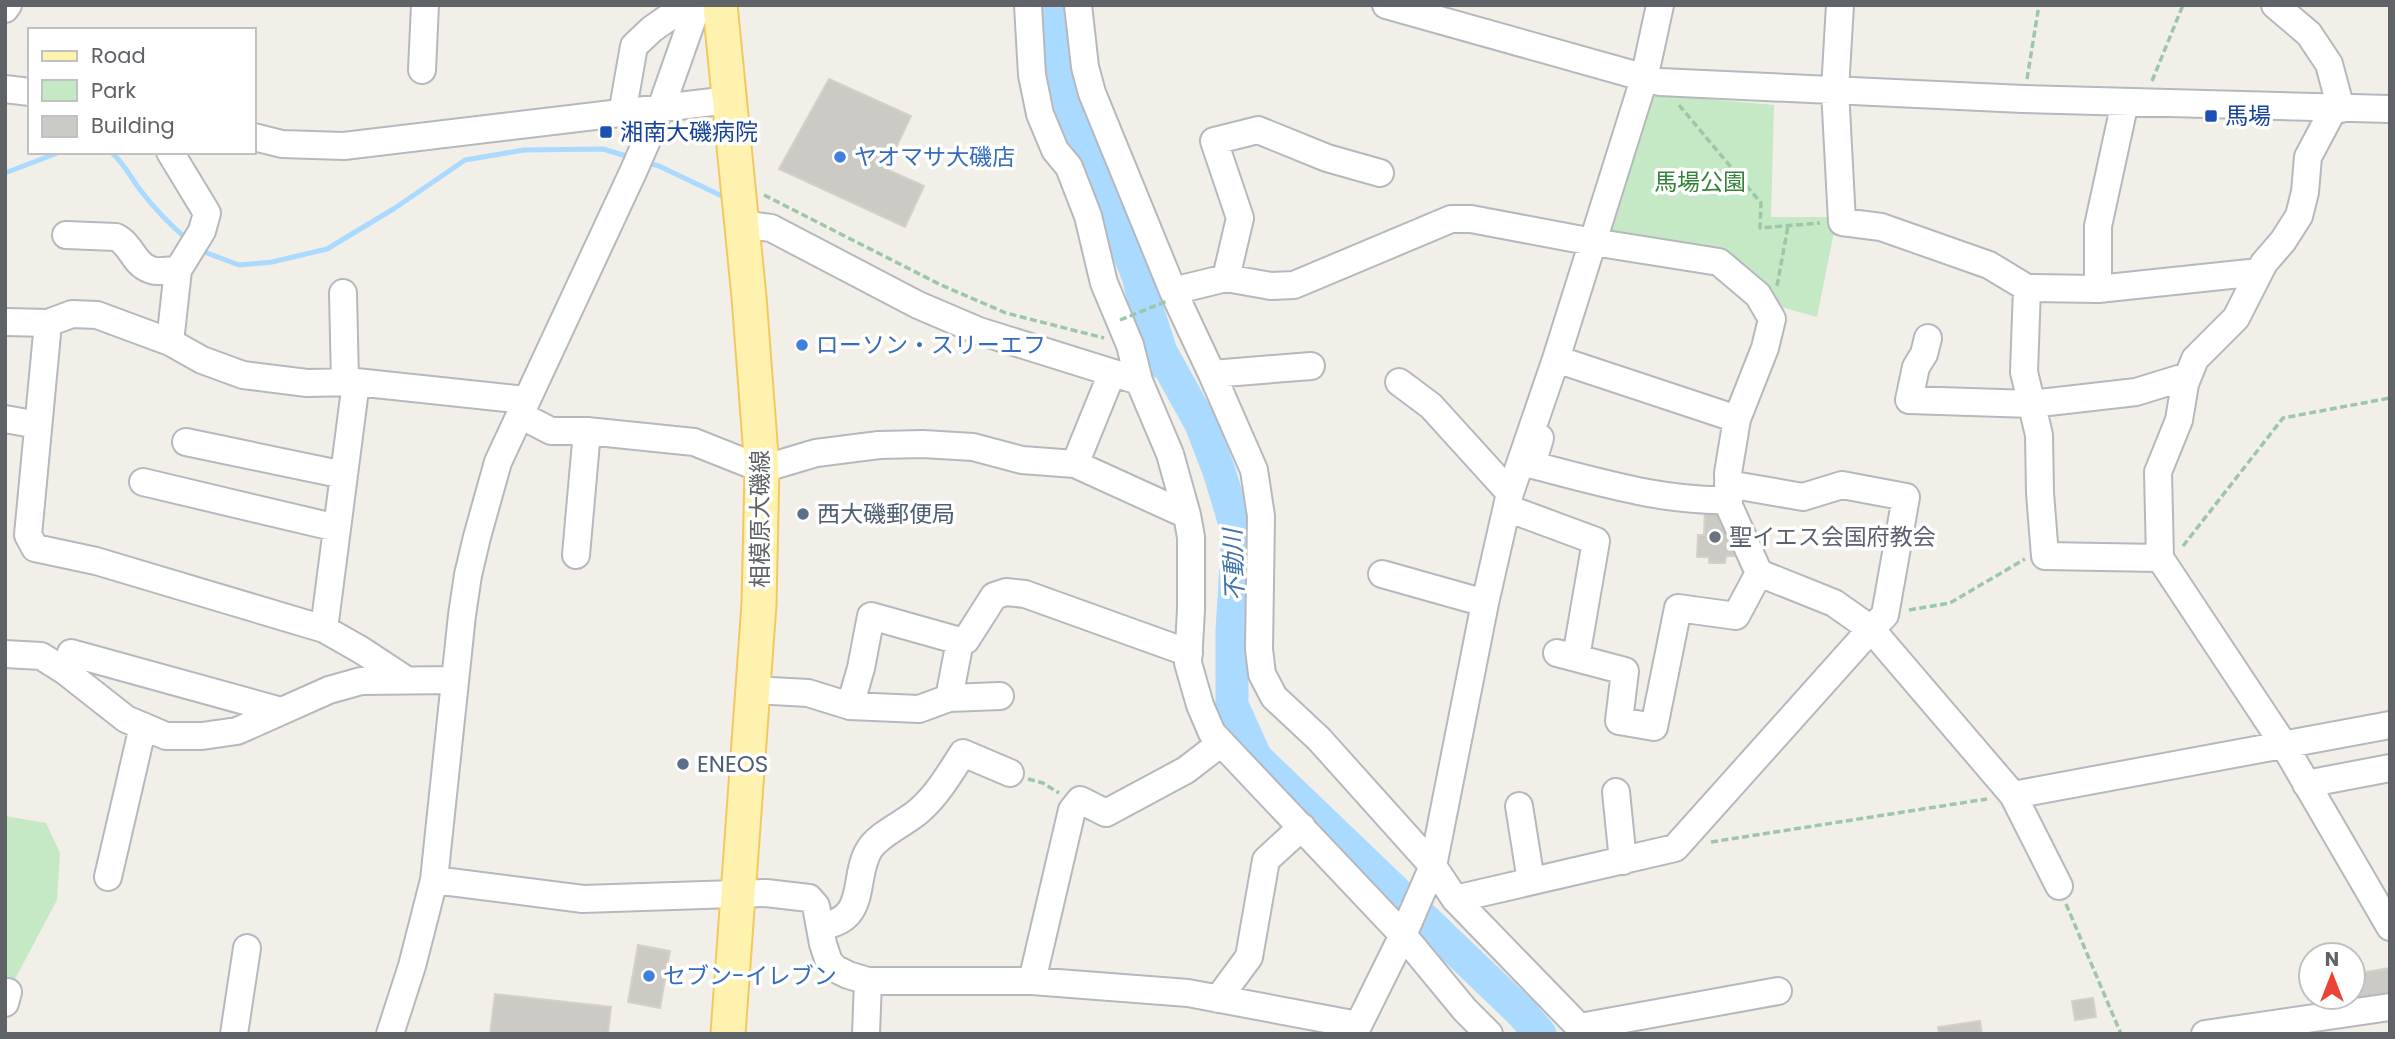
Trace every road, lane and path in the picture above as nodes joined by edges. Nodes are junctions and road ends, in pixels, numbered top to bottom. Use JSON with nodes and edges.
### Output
{"nodes":[{"id":1,"x":425,"y":5,"type":"edge"},
{"id":2,"x":1028,"y":5,"type":"edge"},
{"id":3,"x":1078,"y":5,"type":"edge"},
{"id":4,"x":1386,"y":5,"type":"edge"},
{"id":5,"x":1661,"y":5,"type":"edge"},
{"id":6,"x":1840,"y":5,"type":"edge"},
{"id":7,"x":2039,"y":5,"type":"edge"},
{"id":8,"x":2183,"y":5,"type":"edge"},
{"id":9,"x":2275,"y":5,"type":"edge"},
{"id":10,"x":701,"y":7,"type":"edge"},
{"id":11,"x":422,"y":70,"type":"dead end"},
{"id":12,"x":1652,"y":81,"type":"junction"},
{"id":13,"x":5,"y":89,"type":"edge"},
{"id":14,"x":1835,"y":90,"type":"junction"},
{"id":15,"x":28,"y":92,"type":"edge"},
{"id":16,"x":2023,"y":99,"type":"junction"},
{"id":17,"x":729,"y":100,"type":"junction"},
{"id":18,"x":2134,"y":102,"type":"junction"},
{"id":19,"x":661,"y":108,"type":"junction"},
{"id":20,"x":2338,"y":108,"type":"junction"},
{"id":21,"x":2390,"y":109,"type":"edge"},
{"id":22,"x":622,"y":114,"type":"junction"},
{"id":23,"x":256,"y":138,"type":"edge"},
{"id":24,"x":171,"y":154,"type":"edge"},
{"id":25,"x":1380,"y":173,"type":"dead end"},
{"id":26,"x":738,"y":185,"type":"junction"},
{"id":27,"x":1842,"y":222,"type":"junction"},
{"id":28,"x":742,"y":224,"type":"junction"},
{"id":29,"x":1788,"y":226,"type":"junction"},
{"id":30,"x":66,"y":235,"type":"dead end"},
{"id":31,"x":1593,"y":242,"type":"junction"},
{"id":32,"x":178,"y":270,"type":"junction"},
{"id":33,"x":2259,"y":272,"type":"junction"},
{"id":34,"x":1226,"y":278,"type":"junction"},
{"id":35,"x":2027,"y":288,"type":"junction"},
{"id":36,"x":2098,"y":289,"type":"junction"},
{"id":37,"x":343,"y":293,"type":"dead end"},
{"id":38,"x":1170,"y":296,"type":"junction"},
{"id":39,"x":1772,"y":319,"type":"junction"},
{"id":40,"x":1120,"y":320,"type":"dead end"},
{"id":41,"x":5,"y":321,"type":"edge"},
{"id":42,"x":48,"y":323,"type":"junction"},
{"id":43,"x":1928,"y":338,"type":"dead end"},
{"id":44,"x":170,"y":342,"type":"junction"},
{"id":45,"x":1130,"y":345,"type":"junction"},
{"id":46,"x":1556,"y":359,"type":"junction"},
{"id":47,"x":1311,"y":366,"type":"dead end"},
{"id":48,"x":1112,"y":373,"type":"junction"},
{"id":49,"x":1212,"y":374,"type":"junction"},
{"id":50,"x":2188,"y":376,"type":"junction"},
{"id":51,"x":1139,"y":381,"type":"junction"},
{"id":52,"x":351,"y":382,"type":"junction"},
{"id":53,"x":1399,"y":382,"type":"dead end"},
{"id":54,"x":2390,"y":398,"type":"edge"},
{"id":55,"x":2031,"y":404,"type":"junction"},
{"id":56,"x":522,"y":408,"type":"junction"},
{"id":57,"x":1536,"y":416,"type":"junction"},
{"id":58,"x":5,"y":419,"type":"edge"},
{"id":59,"x":1737,"y":419,"type":"junction"},
{"id":60,"x":38,"y":425,"type":"junction"},
{"id":61,"x":587,"y":431,"type":"junction"},
{"id":62,"x":186,"y":442,"type":"dead end"},
{"id":63,"x":1075,"y":464,"type":"junction"},
{"id":64,"x":762,"y":469,"type":"junction"},
{"id":65,"x":344,"y":475,"type":"junction"},
{"id":66,"x":143,"y":482,"type":"dead end"},
{"id":67,"x":1729,"y":492,"type":"junction"},
{"id":68,"x":1508,"y":500,"type":"junction"},
{"id":69,"x":1187,"y":515,"type":"junction"},
{"id":70,"x":337,"y":528,"type":"junction"},
{"id":71,"x":2045,"y":548,"type":"junction"},
{"id":72,"x":576,"y":555,"type":"dead end"},
{"id":73,"x":2163,"y":563,"type":"junction"},
{"id":74,"x":1759,"y":573,"type":"junction"},
{"id":75,"x":1382,"y":574,"type":"dead end"},
{"id":76,"x":1485,"y":603,"type":"junction"},
{"id":77,"x":1878,"y":622,"type":"junction"},
{"id":78,"x":324,"y":629,"type":"junction"},
{"id":79,"x":960,"y":641,"type":"junction"},
{"id":80,"x":1189,"y":653,"type":"junction"},
{"id":81,"x":5,"y":654,"type":"edge"},
{"id":82,"x":65,"y":671,"type":"junction"},
{"id":83,"x":405,"y":679,"type":"junction"},
{"id":84,"x":455,"y":680,"type":"junction"},
{"id":85,"x":752,"y":690,"type":"junction"},
{"id":86,"x":1000,"y":695,"type":"dead end"},
{"id":87,"x":949,"y":698,"type":"junction"},
{"id":88,"x":850,"y":706,"type":"junction"},
{"id":89,"x":281,"y":711,"type":"junction"},
{"id":90,"x":2390,"y":725,"type":"edge"},
{"id":91,"x":143,"y":726,"type":"junction"},
{"id":92,"x":1221,"y":743,"type":"junction"},
{"id":93,"x":2284,"y":745,"type":"junction"},
{"id":94,"x":2390,"y":768,"type":"edge"},
{"id":95,"x":1010,"y":773,"type":"joint"},
{"id":96,"x":2306,"y":784,"type":"junction"},
{"id":97,"x":1616,"y":792,"type":"dead end"},
{"id":98,"x":2013,"y":794,"type":"junction"},
{"id":99,"x":1070,"y":804,"type":"junction"},
{"id":100,"x":1519,"y":806,"type":"dead end"},
{"id":101,"x":1302,"y":827,"type":"junction"},
{"id":102,"x":1675,"y":848,"type":"junction"},
{"id":103,"x":1623,"y":861,"type":"junction"},
{"id":104,"x":1433,"y":866,"type":"junction"},
{"id":105,"x":108,"y":877,"type":"dead end"},
{"id":106,"x":434,"y":880,"type":"junction"},
{"id":107,"x":1531,"y":881,"type":"junction"},
{"id":108,"x":2059,"y":886,"type":"joint"},
{"id":109,"x":737,"y":894,"type":"junction"},
{"id":110,"x":1455,"y":898,"type":"junction"},
{"id":111,"x":821,"y":926,"type":"junction"},
{"id":112,"x":2390,"y":927,"type":"edge"},
{"id":113,"x":1403,"y":935,"type":"junction"},
{"id":114,"x":247,"y":948,"type":"dead end"},
{"id":115,"x":868,"y":981,"type":"junction"},
{"id":116,"x":1032,"y":981,"type":"junction"},
{"id":117,"x":732,"y":988,"type":"junction"},
{"id":118,"x":1778,"y":990,"type":"dead end"},
{"id":119,"x":1218,"y":999,"type":"junction"},
{"id":120,"x":2390,"y":1007,"type":"edge"},
{"id":121,"x":1356,"y":1029,"type":"edge"},
{"id":122,"x":1583,"y":1030,"type":"edge"},
{"id":123,"x":234,"y":1034,"type":"edge"},
{"id":124,"x":390,"y":1034,"type":"edge"},
{"id":125,"x":712,"y":1034,"type":"edge"},
{"id":126,"x":729,"y":1034,"type":"edge"},
{"id":127,"x":740,"y":1034,"type":"edge"},
{"id":128,"x":866,"y":1034,"type":"edge"},
{"id":129,"x":1489,"y":1034,"type":"edge"},
{"id":130,"x":2121,"y":1034,"type":"edge"},
{"id":131,"x":2205,"y":1034,"type":"edge"}],
"edges":[{"from":1,"to":11,"type":"street"},
{"from":2,"to":45,"type":"street"},
{"from":3,"to":38,"type":"street"},
{"from":4,"to":12,"type":"street"},
{"from":5,"to":12,"type":"street"},
{"from":6,"to":14,"type":"street"},
{"from":7,"to":16,"type":"path"},
{"from":8,"to":18,"type":"path"},
{"from":9,"to":20,"type":"street"},
{"from":10,"to":17,"type":"main road","name":"相模原大磯線"},
{"from":10,"to":19,"type":"street"},
{"from":10,"to":22,"type":"street"},
{"from":12,"to":14,"type":"street"},
{"from":12,"to":29,"type":"path"},
{"from":12,"to":31,"type":"street"},
{"from":13,"to":15,"type":"street"},
{"from":14,"to":16,"type":"street"},
{"from":14,"to":27,"type":"street"},
{"from":16,"to":18,"type":"street"},
{"from":17,"to":19,"type":"street"},
{"from":17,"to":26,"type":"main road","name":"相模原大磯線"},
{"from":18,"to":20,"type":"street"},
{"from":18,"to":36,"type":"street"},
{"from":19,"to":22,"type":"street"},
{"from":19,"to":56,"type":"street"},
{"from":20,"to":21,"type":"street"},
{"from":20,"to":33,"type":"street"},
{"from":22,"to":23,"type":"street"},
{"from":24,"to":32,"type":"street"},
{"from":25,"to":34,"type":"street"},
{"from":26,"to":28,"type":"main road","name":"相模原大磯線"},
{"from":26,"to":45,"type":"path"},
{"from":27,"to":29,"type":"path"},
{"from":27,"to":35,"type":"street"},
{"from":28,"to":48,"type":"street"},
{"from":28,"to":64,"type":"main road","name":"相模原大磯線"},
{"from":29,"to":39,"type":"path"},
{"from":30,"to":32,"type":"street"},
{"from":31,"to":34,"type":"street"},
{"from":31,"to":39,"type":"street"},
{"from":31,"to":46,"type":"street"},
{"from":32,"to":44,"type":"street"},
{"from":33,"to":36,"type":"street"},
{"from":33,"to":50,"type":"street"},
{"from":34,"to":38,"type":"street"},
{"from":35,"to":36,"type":"street"},
{"from":35,"to":55,"type":"street"},
{"from":37,"to":52,"type":"street"},
{"from":38,"to":40,"type":"path","bridge":true},
{"from":38,"to":49,"type":"street"},
{"from":39,"to":59,"type":"street"},
{"from":41,"to":42,"type":"street"},
{"from":42,"to":44,"type":"street"},
{"from":42,"to":60,"type":"street"},
{"from":43,"to":55,"type":"street"},
{"from":44,"to":52,"type":"street"},
{"from":45,"to":51,"type":"street"},
{"from":46,"to":57,"type":"street"},
{"from":46,"to":59,"type":"street"},
{"from":47,"to":49,"type":"street"},
{"from":48,"to":51,"type":"street"},
{"from":48,"to":63,"type":"street"},
{"from":49,"to":104,"type":"street"},
{"from":50,"to":55,"type":"street"},
{"from":50,"to":73,"type":"street"},
{"from":51,"to":69,"type":"street"},
{"from":52,"to":56,"type":"street"},
{"from":52,"to":65,"type":"street"},
{"from":53,"to":68,"type":"street"},
{"from":54,"to":73,"type":"path"},
{"from":55,"to":71,"type":"street"},
{"from":56,"to":61,"type":"street"},
{"from":56,"to":84,"type":"street"},
{"from":57,"to":67,"type":"street"},
{"from":57,"to":68,"type":"street"},
{"from":58,"to":60,"type":"street"},
{"from":59,"to":67,"type":"street"},
{"from":60,"to":78,"type":"street"},
{"from":61,"to":64,"type":"street"},
{"from":61,"to":72,"type":"street"},
{"from":62,"to":65,"type":"street"},
{"from":63,"to":64,"type":"street"},
{"from":63,"to":69,"type":"street"},
{"from":64,"to":85,"type":"main road","name":"相模原大磯線"},
{"from":65,"to":70,"type":"street"},
{"from":66,"to":70,"type":"street"},
{"from":67,"to":74,"type":"street"},
{"from":67,"to":77,"type":"street"},
{"from":68,"to":74,"type":"street"},
{"from":68,"to":76,"type":"street"},
{"from":69,"to":80,"type":"street"},
{"from":70,"to":78,"type":"street"},
{"from":71,"to":73,"type":"street"},
{"from":71,"to":77,"type":"path"},
{"from":73,"to":93,"type":"street"},
{"from":74,"to":77,"type":"street"},
{"from":75,"to":76,"type":"street"},
{"from":76,"to":104,"type":"street"},
{"from":77,"to":98,"type":"street"},
{"from":77,"to":102,"type":"street"},
{"from":78,"to":83,"type":"street"},
{"from":79,"to":80,"type":"street"},
{"from":79,"to":87,"type":"street"},
{"from":79,"to":88,"type":"street"},
{"from":80,"to":92,"type":"street"},
{"from":81,"to":82,"type":"street"},
{"from":82,"to":89,"type":"street"},
{"from":82,"to":91,"type":"street"},
{"from":83,"to":84,"type":"street"},
{"from":83,"to":89,"type":"street"},
{"from":84,"to":106,"type":"street"},
{"from":85,"to":88,"type":"street"},
{"from":85,"to":109,"type":"main road","name":"相模原大磯線"},
{"from":86,"to":87,"type":"street"},
{"from":87,"to":88,"type":"street"},
{"from":89,"to":91,"type":"street"},
{"from":90,"to":93,"type":"street"},
{"from":91,"to":105,"type":"street"},
{"from":92,"to":99,"type":"street"},
{"from":92,"to":101,"type":"street"},
{"from":93,"to":96,"type":"street"},
{"from":93,"to":98,"type":"street"},
{"from":94,"to":96,"type":"street"},
{"from":95,"to":99,"type":"path"},
{"from":95,"to":111,"type":"street"},
{"from":96,"to":112,"type":"street"},
{"from":97,"to":103,"type":"street"},
{"from":98,"to":102,"type":"path"},
{"from":98,"to":108,"type":"street"},
{"from":99,"to":116,"type":"street"},
{"from":100,"to":107,"type":"street"},
{"from":101,"to":113,"type":"street"},
{"from":101,"to":119,"type":"street"},
{"from":102,"to":103,"type":"street"},
{"from":103,"to":107,"type":"street"},
{"from":104,"to":110,"type":"street"},
{"from":104,"to":113,"type":"street"},
{"from":106,"to":109,"type":"street"},
{"from":106,"to":124,"type":"street"},
{"from":107,"to":110,"type":"street"},
{"from":108,"to":130,"type":"path"},
{"from":109,"to":111,"type":"street"},
{"from":109,"to":117,"type":"main road","name":"相模原大磯線"},
{"from":110,"to":122,"type":"street"},
{"from":111,"to":115,"type":"street"},
{"from":113,"to":121,"type":"street"},
{"from":113,"to":129,"type":"street"},
{"from":114,"to":123,"type":"street"},
{"from":115,"to":116,"type":"street"},
{"from":115,"to":128,"type":"street"},
{"from":116,"to":119,"type":"street"},
{"from":117,"to":125,"type":"street"},
{"from":117,"to":126,"type":"main road","name":"相模原大磯線"},
{"from":117,"to":127,"type":"street"},
{"from":118,"to":122,"type":"street"},
{"from":119,"to":121,"type":"street"},
{"from":120,"to":131,"type":"street"}]}
